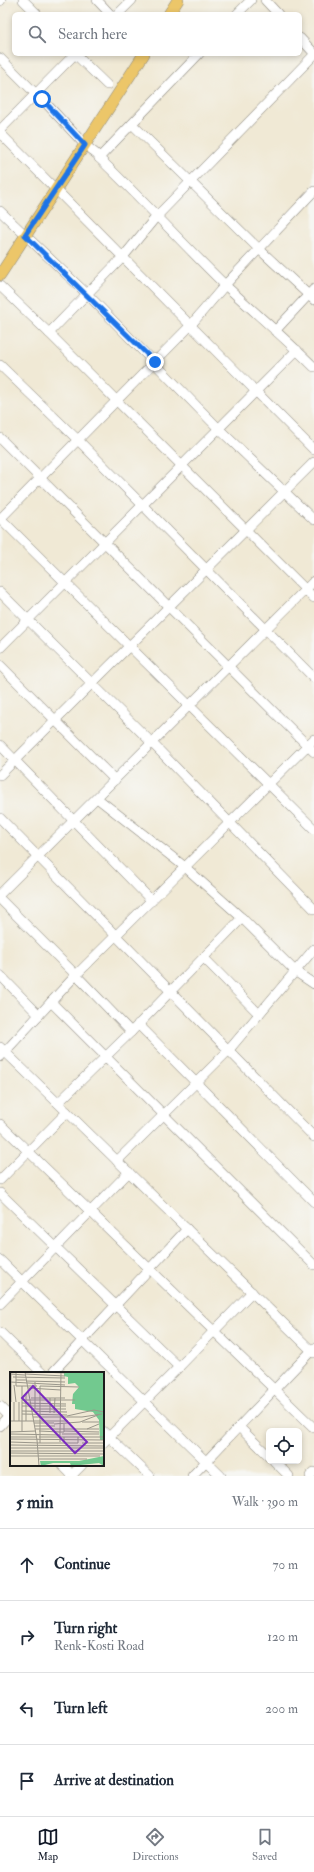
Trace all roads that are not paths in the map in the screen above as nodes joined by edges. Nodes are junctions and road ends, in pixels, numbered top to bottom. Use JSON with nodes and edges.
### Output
{"nodes":[{"id":1,"x":23,"y":0,"type":"edge"},
{"id":2,"x":97,"y":0,"type":"edge"},
{"id":3,"x":132,"y":0,"type":"edge"},
{"id":4,"x":251,"y":0,"type":"edge"},
{"id":5,"x":265,"y":0,"type":"edge"},
{"id":6,"x":34,"y":12,"type":"edge"},
{"id":7,"x":108,"y":12,"type":"edge"},
{"id":8,"x":120,"y":12,"type":"edge"},
{"id":9,"x":239,"y":12,"type":"edge"},
{"id":10,"x":276,"y":12,"type":"edge"},
{"id":11,"x":302,"y":40,"type":"edge"},
{"id":12,"x":314,"y":54,"type":"edge"},
{"id":13,"x":73,"y":56,"type":"edge"},
{"id":14,"x":77,"y":56,"type":"edge"},
{"id":15,"x":143,"y":56,"type":"edge"},
{"id":16,"x":197,"y":56,"type":"edge"},
{"id":17,"x":0,"y":58,"type":"edge"},
{"id":18,"x":107,"y":85,"type":"dead end"},
{"id":19,"x":36,"y":94,"type":"junction"},
{"id":20,"x":132,"y":124,"type":"junction"},
{"id":21,"x":0,"y":132,"type":"edge"},
{"id":22,"x":85,"y":145,"type":"junction"},
{"id":23,"x":99,"y":158,"type":"junction"},
{"id":24,"x":191,"y":182,"type":"junction"},
{"id":25,"x":56,"y":189,"type":"junction"},
{"id":26,"x":314,"y":191,"type":"edge"},
{"id":27,"x":0,"y":211,"type":"edge"},
{"id":28,"x":156,"y":217,"type":"junction"},
{"id":29,"x":25,"y":235,"type":"junction"},
{"id":30,"x":259,"y":249,"type":"junction"},
{"id":31,"x":123,"y":257,"type":"junction"},
{"id":32,"x":0,"y":275,"type":"edge"},
{"id":33,"x":225,"y":285,"type":"junction"},
{"id":34,"x":0,"y":286,"type":"edge"},
{"id":35,"x":87,"y":294,"type":"junction"},
{"id":36,"x":312,"y":295,"type":"edge"},
{"id":37,"x":190,"y":326,"type":"junction"},
{"id":38,"x":275,"y":331,"type":"junction"},
{"id":39,"x":49,"y":333,"type":"junction"},
{"id":40,"x":297,"y":350,"type":"junction"},
{"id":41,"x":155,"y":362,"type":"junction"},
{"id":42,"x":0,"y":365,"type":"edge"},
{"id":43,"x":314,"y":367,"type":"edge"},
{"id":44,"x":256,"y":391,"type":"junction"},
{"id":45,"x":117,"y":401,"type":"junction"},
{"id":46,"x":219,"y":428,"type":"junction"},
{"id":47,"x":0,"y":438,"type":"edge"},
{"id":48,"x":78,"y":440,"type":"junction"},
{"id":49,"x":314,"y":450,"type":"edge"},
{"id":50,"x":314,"y":462,"type":"edge"},
{"id":51,"x":181,"y":466,"type":"junction"},
{"id":52,"x":40,"y":478,"type":"junction"},
{"id":53,"x":284,"y":491,"type":"junction"},
{"id":54,"x":142,"y":506,"type":"junction"},
{"id":55,"x":0,"y":518,"type":"edge"},
{"id":56,"x":314,"y":520,"type":"edge"},
{"id":57,"x":245,"y":530,"type":"junction"},
{"id":58,"x":105,"y":543,"type":"junction"},
{"id":59,"x":206,"y":569,"type":"junction"},
{"id":60,"x":314,"y":581,"type":"edge"},
{"id":61,"x":66,"y":582,"type":"junction"},
{"id":62,"x":305,"y":589,"type":"junction"},
{"id":63,"x":0,"y":592,"type":"edge"},
{"id":64,"x":314,"y":598,"type":"edge"},
{"id":65,"x":168,"y":607,"type":"junction"},
{"id":66,"x":28,"y":620,"type":"junction"},
{"id":67,"x":265,"y":630,"type":"junction"},
{"id":68,"x":130,"y":645,"type":"junction"},
{"id":69,"x":0,"y":648,"type":"edge"},
{"id":70,"x":0,"y":665,"type":"edge"},
{"id":71,"x":228,"y":667,"type":"junction"},
{"id":72,"x":314,"y":678,"type":"edge"},
{"id":73,"x":92,"y":683,"type":"junction"},
{"id":74,"x":189,"y":705,"type":"junction"},
{"id":75,"x":55,"y":720,"type":"junction"},
{"id":76,"x":314,"y":738,"type":"edge"},
{"id":77,"x":152,"y":743,"type":"junction"},
{"id":78,"x":0,"y":745,"type":"edge"},
{"id":79,"x":307,"y":745,"type":"junction"},
{"id":80,"x":314,"y":752,"type":"edge"},
{"id":81,"x":15,"y":760,"type":"junction"},
{"id":82,"x":0,"y":775,"type":"edge"},
{"id":83,"x":115,"y":780,"type":"junction"},
{"id":84,"x":268,"y":784,"type":"junction"},
{"id":85,"x":97,"y":798,"type":"junction"},
{"id":86,"x":0,"y":818,"type":"edge"},
{"id":87,"x":74,"y":821,"type":"junction"},
{"id":88,"x":229,"y":823,"type":"junction"},
{"id":89,"x":314,"y":829,"type":"edge"},
{"id":90,"x":38,"y":857,"type":"junction"},
{"id":91,"x":185,"y":867,"type":"junction"},
{"id":92,"x":0,"y":894,"type":"edge"},
{"id":93,"x":0,"y":899,"type":"edge"},
{"id":94,"x":152,"y":901,"type":"junction"},
{"id":95,"x":314,"y":909,"type":"edge"},
{"id":96,"x":242,"y":918,"type":"junction"},
{"id":97,"x":115,"y":936,"type":"junction"},
{"id":98,"x":314,"y":949,"type":"edge"},
{"id":99,"x":204,"y":958,"type":"junction"},
{"id":100,"x":296,"y":972,"type":"junction"},
{"id":101,"x":0,"y":975,"type":"edge"},
{"id":102,"x":76,"y":976,"type":"junction"},
{"id":103,"x":314,"y":984,"type":"edge"},
{"id":104,"x":170,"y":992,"type":"junction"},
{"id":105,"x":51,"y":1002,"type":"junction"},
{"id":106,"x":259,"y":1014,"type":"junction"},
{"id":107,"x":39,"y":1015,"type":"junction"},
{"id":108,"x":138,"y":1024,"type":"junction"},
{"id":109,"x":131,"y":1032,"type":"junction"},
{"id":110,"x":228,"y":1050,"type":"junction"},
{"id":111,"x":2,"y":1052,"type":"edge"},
{"id":112,"x":106,"y":1057,"type":"junction"},
{"id":113,"x":196,"y":1082,"type":"junction"},
{"id":114,"x":58,"y":1104,"type":"junction"},
{"id":115,"x":67,"y":1112,"type":"junction"},
{"id":116,"x":164,"y":1114,"type":"junction"},
{"id":117,"x":0,"y":1124,"type":"edge"},
{"id":118,"x":314,"y":1137,"type":"edge"},
{"id":119,"x":28,"y":1152,"type":"junction"},
{"id":120,"x":117,"y":1161,"type":"junction"},
{"id":121,"x":129,"y":1172,"type":"junction"},
{"id":122,"x":0,"y":1180,"type":"edge"},
{"id":123,"x":0,"y":1193,"type":"edge"},
{"id":124,"x":314,"y":1202,"type":"edge"},
{"id":125,"x":90,"y":1211,"type":"junction"},
{"id":126,"x":187,"y":1229,"type":"junction"},
{"id":127,"x":55,"y":1247,"type":"junction"},
{"id":128,"x":0,"y":1260,"type":"edge"},
{"id":129,"x":314,"y":1265,"type":"edge"},
{"id":130,"x":150,"y":1269,"type":"junction"},
{"id":131,"x":22,"y":1281,"type":"junction"},
{"id":132,"x":252,"y":1292,"type":"junction"},
{"id":133,"x":0,"y":1304,"type":"edge"},
{"id":134,"x":116,"y":1306,"type":"junction"},
{"id":135,"x":214,"y":1330,"type":"junction"},
{"id":136,"x":0,"y":1332,"type":"edge"},
{"id":137,"x":83,"y":1341,"type":"junction"},
{"id":138,"x":313,"y":1350,"type":"edge"},
{"id":139,"x":179,"y":1367,"type":"junction"},
{"id":140,"x":41,"y":1372,"type":"edge"},
{"id":141,"x":53,"y":1372,"type":"edge"},
{"id":142,"x":274,"y":1389,"type":"junction"},
{"id":143,"x":144,"y":1401,"type":"junction"},
{"id":144,"x":0,"y":1406,"type":"edge"},
{"id":145,"x":10,"y":1415,"type":"edge"},
{"id":146,"x":10,"y":1417,"type":"edge"},
{"id":147,"x":0,"y":1426,"type":"edge"},
{"id":148,"x":239,"y":1426,"type":"junction"},
{"id":149,"x":314,"y":1428,"type":"edge"},
{"id":150,"x":105,"y":1437,"type":"edge"},
{"id":151,"x":266,"y":1453,"type":"edge"},
{"id":152,"x":206,"y":1461,"type":"junction"},
{"id":153,"x":277,"y":1464,"type":"edge"},
{"id":154,"x":63,"y":1466,"type":"edge"},
{"id":155,"x":81,"y":1466,"type":"edge"},
{"id":156,"x":314,"y":1472,"type":"edge"},
{"id":157,"x":72,"y":1476,"type":"edge"},
{"id":158,"x":150,"y":1476,"type":"edge"},
{"id":159,"x":192,"y":1476,"type":"edge"},
{"id":160,"x":222,"y":1476,"type":"edge"},
{"id":161,"x":289,"y":1476,"type":"edge"},
{"id":162,"x":310,"y":1476,"type":"edge"}],
"edges":[{"from":1,"to":6,"type":"street"},
{"from":2,"to":7,"type":"street"},
{"from":3,"to":8,"type":"street"},
{"from":4,"to":9,"type":"street"},
{"from":5,"to":10,"type":"street"},
{"from":11,"to":12,"type":"street"},
{"from":12,"to":24,"type":"street"},
{"from":13,"to":19,"type":"street"},
{"from":14,"to":18,"type":"street"},
{"from":15,"to":22,"type":"main road"},
{"from":16,"to":20,"type":"street"},
{"from":17,"to":19,"type":"street"},
{"from":19,"to":21,"type":"street"},
{"from":19,"to":22,"type":"street"},
{"from":20,"to":23,"type":"street"},
{"from":20,"to":24,"type":"street"},
{"from":21,"to":25,"type":"street"},
{"from":22,"to":23,"type":"street"},
{"from":22,"to":25,"type":"main road"},
{"from":23,"to":28,"type":"street"},
{"from":24,"to":28,"type":"street"},
{"from":24,"to":30,"type":"street"},
{"from":25,"to":29,"type":"main road"},
{"from":25,"to":31,"type":"street"},
{"from":26,"to":30,"type":"street"},
{"from":27,"to":29,"type":"street"},
{"from":28,"to":31,"type":"street"},
{"from":28,"to":33,"type":"street"},
{"from":29,"to":32,"type":"main road"},
{"from":29,"to":35,"type":"street"},
{"from":30,"to":33,"type":"street"},
{"from":30,"to":36,"type":"street"},
{"from":31,"to":35,"type":"street"},
{"from":31,"to":37,"type":"street"},
{"from":33,"to":37,"type":"street"},
{"from":33,"to":38,"type":"street"},
{"from":34,"to":39,"type":"street"},
{"from":35,"to":39,"type":"street"},
{"from":35,"to":41,"type":"street"},
{"from":36,"to":38,"type":"street"},
{"from":37,"to":41,"type":"street"},
{"from":37,"to":44,"type":"street"},
{"from":38,"to":40,"type":"street"},
{"from":39,"to":45,"type":"street"},
{"from":40,"to":43,"type":"street"},
{"from":40,"to":44,"type":"street"},
{"from":41,"to":45,"type":"street"},
{"from":41,"to":46,"type":"street"},
{"from":42,"to":48,"type":"street"},
{"from":44,"to":46,"type":"street"},
{"from":44,"to":49,"type":"street"},
{"from":45,"to":48,"type":"street"},
{"from":45,"to":51,"type":"street"},
{"from":46,"to":51,"type":"street"},
{"from":46,"to":53,"type":"street"},
{"from":47,"to":52,"type":"street"},
{"from":48,"to":52,"type":"street"},
{"from":48,"to":54,"type":"street"},
{"from":50,"to":53,"type":"street"},
{"from":51,"to":54,"type":"street"},
{"from":51,"to":57,"type":"street"},
{"from":52,"to":55,"type":"street"},
{"from":52,"to":58,"type":"street"},
{"from":53,"to":56,"type":"street"},
{"from":53,"to":57,"type":"street"},
{"from":54,"to":58,"type":"street"},
{"from":54,"to":59,"type":"street"},
{"from":55,"to":61,"type":"street"},
{"from":57,"to":59,"type":"street"},
{"from":57,"to":62,"type":"street"},
{"from":58,"to":61,"type":"street"},
{"from":58,"to":65,"type":"street"},
{"from":59,"to":65,"type":"street"},
{"from":59,"to":67,"type":"street"},
{"from":60,"to":62,"type":"street"},
{"from":61,"to":66,"type":"street"},
{"from":61,"to":68,"type":"street"},
{"from":62,"to":64,"type":"street"},
{"from":62,"to":67,"type":"street"},
{"from":63,"to":66,"type":"street"},
{"from":65,"to":68,"type":"street"},
{"from":65,"to":71,"type":"street"},
{"from":66,"to":69,"type":"street"},
{"from":66,"to":73,"type":"street"},
{"from":67,"to":71,"type":"street"},
{"from":67,"to":72,"type":"street"},
{"from":68,"to":73,"type":"street"},
{"from":68,"to":74,"type":"street"},
{"from":70,"to":75,"type":"street"},
{"from":71,"to":74,"type":"street"},
{"from":71,"to":79,"type":"street"},
{"from":73,"to":75,"type":"street"},
{"from":73,"to":77,"type":"street"},
{"from":74,"to":77,"type":"street"},
{"from":74,"to":84,"type":"street"},
{"from":75,"to":81,"type":"street"},
{"from":75,"to":83,"type":"street"},
{"from":76,"to":79,"type":"street"},
{"from":77,"to":83,"type":"street"},
{"from":77,"to":88,"type":"street"},
{"from":78,"to":81,"type":"street"},
{"from":79,"to":80,"type":"street"},
{"from":79,"to":84,"type":"street"},
{"from":81,"to":82,"type":"street"},
{"from":81,"to":87,"type":"street"},
{"from":83,"to":85,"type":"street"},
{"from":84,"to":88,"type":"street"},
{"from":84,"to":89,"type":"street"},
{"from":85,"to":87,"type":"street"},
{"from":85,"to":91,"type":"street"},
{"from":86,"to":90,"type":"street"},
{"from":87,"to":90,"type":"street"},
{"from":87,"to":94,"type":"street"},
{"from":88,"to":91,"type":"street"},
{"from":88,"to":95,"type":"street"},
{"from":90,"to":92,"type":"street"},
{"from":90,"to":97,"type":"street"},
{"from":91,"to":94,"type":"street"},
{"from":91,"to":96,"type":"street"},
{"from":93,"to":102,"type":"street"},
{"from":94,"to":97,"type":"street"},
{"from":96,"to":99,"type":"street"},
{"from":96,"to":100,"type":"street"},
{"from":97,"to":102,"type":"street"},
{"from":97,"to":104,"type":"street"},
{"from":98,"to":100,"type":"street"},
{"from":99,"to":104,"type":"street"},
{"from":99,"to":106,"type":"street"},
{"from":100,"to":103,"type":"street"},
{"from":100,"to":106,"type":"street"},
{"from":101,"to":107,"type":"street"},
{"from":102,"to":105,"type":"street"},
{"from":102,"to":109,"type":"street"},
{"from":104,"to":108,"type":"street"},
{"from":104,"to":110,"type":"street"},
{"from":105,"to":107,"type":"street"},
{"from":105,"to":112,"type":"street"},
{"from":106,"to":110,"type":"street"},
{"from":107,"to":111,"type":"street"},
{"from":108,"to":109,"type":"street"},
{"from":108,"to":113,"type":"street"},
{"from":109,"to":112,"type":"street"},
{"from":110,"to":113,"type":"street"},
{"from":110,"to":118,"type":"street"},
{"from":111,"to":114,"type":"street"},
{"from":112,"to":114,"type":"street"},
{"from":112,"to":116,"type":"street"},
{"from":113,"to":116,"type":"street"},
{"from":113,"to":124,"type":"street"},
{"from":114,"to":115,"type":"street"},
{"from":115,"to":119,"type":"street"},
{"from":115,"to":120,"type":"street"},
{"from":116,"to":120,"type":"street"},
{"from":116,"to":129,"type":"street"},
{"from":117,"to":119,"type":"street"},
{"from":119,"to":122,"type":"street"},
{"from":119,"to":125,"type":"street"},
{"from":120,"to":121,"type":"street"},
{"from":121,"to":125,"type":"street"},
{"from":121,"to":126,"type":"street"},
{"from":123,"to":127,"type":"street"},
{"from":125,"to":127,"type":"street"},
{"from":125,"to":130,"type":"street"},
{"from":126,"to":130,"type":"street"},
{"from":126,"to":132,"type":"street"},
{"from":127,"to":131,"type":"street"},
{"from":127,"to":134,"type":"street"},
{"from":128,"to":131,"type":"street"},
{"from":130,"to":134,"type":"street"},
{"from":130,"to":135,"type":"street"},
{"from":131,"to":133,"type":"street"},
{"from":131,"to":137,"type":"street"},
{"from":132,"to":135,"type":"street"},
{"from":132,"to":138,"type":"street"},
{"from":134,"to":137,"type":"street"},
{"from":134,"to":139,"type":"street"},
{"from":135,"to":139,"type":"street"},
{"from":135,"to":142,"type":"street"},
{"from":136,"to":140,"type":"street"},
{"from":137,"to":141,"type":"street"},
{"from":137,"to":143,"type":"street"},
{"from":138,"to":142,"type":"street"},
{"from":139,"to":143,"type":"street"},
{"from":142,"to":148,"type":"street"},
{"from":142,"to":149,"type":"street"},
{"from":143,"to":150,"type":"street"},
{"from":143,"to":152,"type":"street"},
{"from":144,"to":145,"type":"street"},
{"from":146,"to":147,"type":"street"},
{"from":148,"to":151,"type":"street"},
{"from":148,"to":152,"type":"street"},
{"from":150,"to":158,"type":"street"},
{"from":152,"to":159,"type":"street"},
{"from":152,"to":160,"type":"street"},
{"from":153,"to":161,"type":"street"},
{"from":154,"to":157,"type":"street"},
{"from":155,"to":157,"type":"street"},
{"from":156,"to":162,"type":"street"}]}
